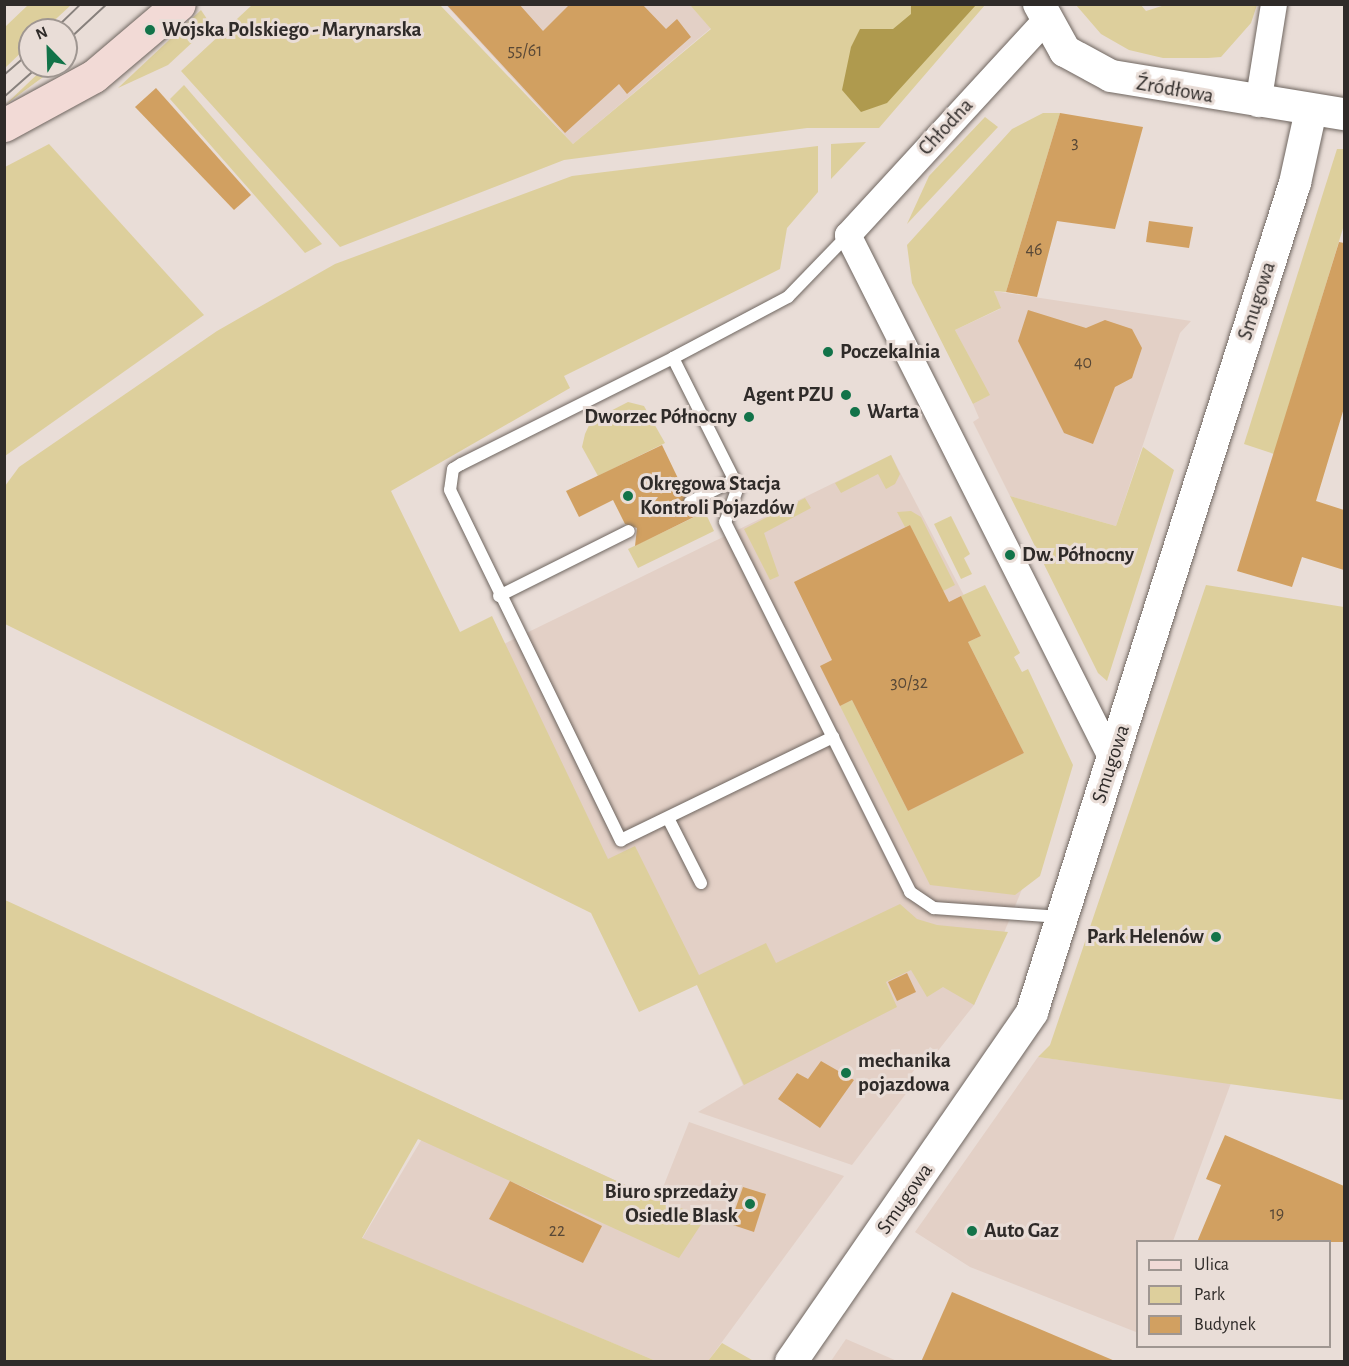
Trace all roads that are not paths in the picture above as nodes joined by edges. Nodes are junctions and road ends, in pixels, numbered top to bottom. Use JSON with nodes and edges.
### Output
{"nodes":[{"id":1,"x":179,"y":4,"type":"edge"},
{"id":2,"x":1274,"y":4,"type":"edge"},
{"id":3,"x":1042,"y":13,"type":"edge"},
{"id":4,"x":1258,"y":104,"type":"junction"},
{"id":5,"x":1311,"y":110,"type":"junction"},
{"id":6,"x":1344,"y":114,"type":"edge"},
{"id":7,"x":4,"y":125,"type":"edge"},
{"id":8,"x":848,"y":235,"type":"junction"},
{"id":9,"x":673,"y":358,"type":"junction"},
{"id":10,"x":734,"y":480,"type":"junction"},
{"id":11,"x":690,"y":502,"type":"dead end"},
{"id":12,"x":629,"y":531,"type":"dead end"},
{"id":13,"x":499,"y":596,"type":"junction"},
{"id":14,"x":833,"y":737,"type":"junction"},
{"id":15,"x":1112,"y":759,"type":"junction"},
{"id":16,"x":668,"y":818,"type":"junction"},
{"id":17,"x":701,"y":883,"type":"dead end"},
{"id":18,"x":1062,"y":917,"type":"junction"},
{"id":19,"x":791,"y":1362,"type":"edge"}],
"edges":[{"from":1,"to":7,"type":"main road"},
{"from":2,"to":4,"type":"street"},
{"from":3,"to":4,"type":"street","name":"Źródłowa"},
{"from":3,"to":8,"type":"street","name":"Chłodna"},
{"from":4,"to":5,"type":"street","name":"Źródłowa"},
{"from":5,"to":6,"type":"street","name":"Źródłowa"},
{"from":5,"to":15,"type":"street","name":"Smugowa"},
{"from":8,"to":9,"type":"lane"},
{"from":8,"to":15,"type":"street"},
{"from":9,"to":10,"type":"lane"},
{"from":9,"to":13,"type":"lane"},
{"from":10,"to":11,"type":"lane"},
{"from":10,"to":14,"type":"lane"},
{"from":12,"to":13,"type":"lane"},
{"from":13,"to":16,"type":"lane"},
{"from":14,"to":16,"type":"lane"},
{"from":14,"to":18,"type":"lane"},
{"from":15,"to":18,"type":"street","name":"Smugowa"},
{"from":16,"to":17,"type":"lane"},
{"from":18,"to":19,"type":"street","name":"Smugowa"}]}
